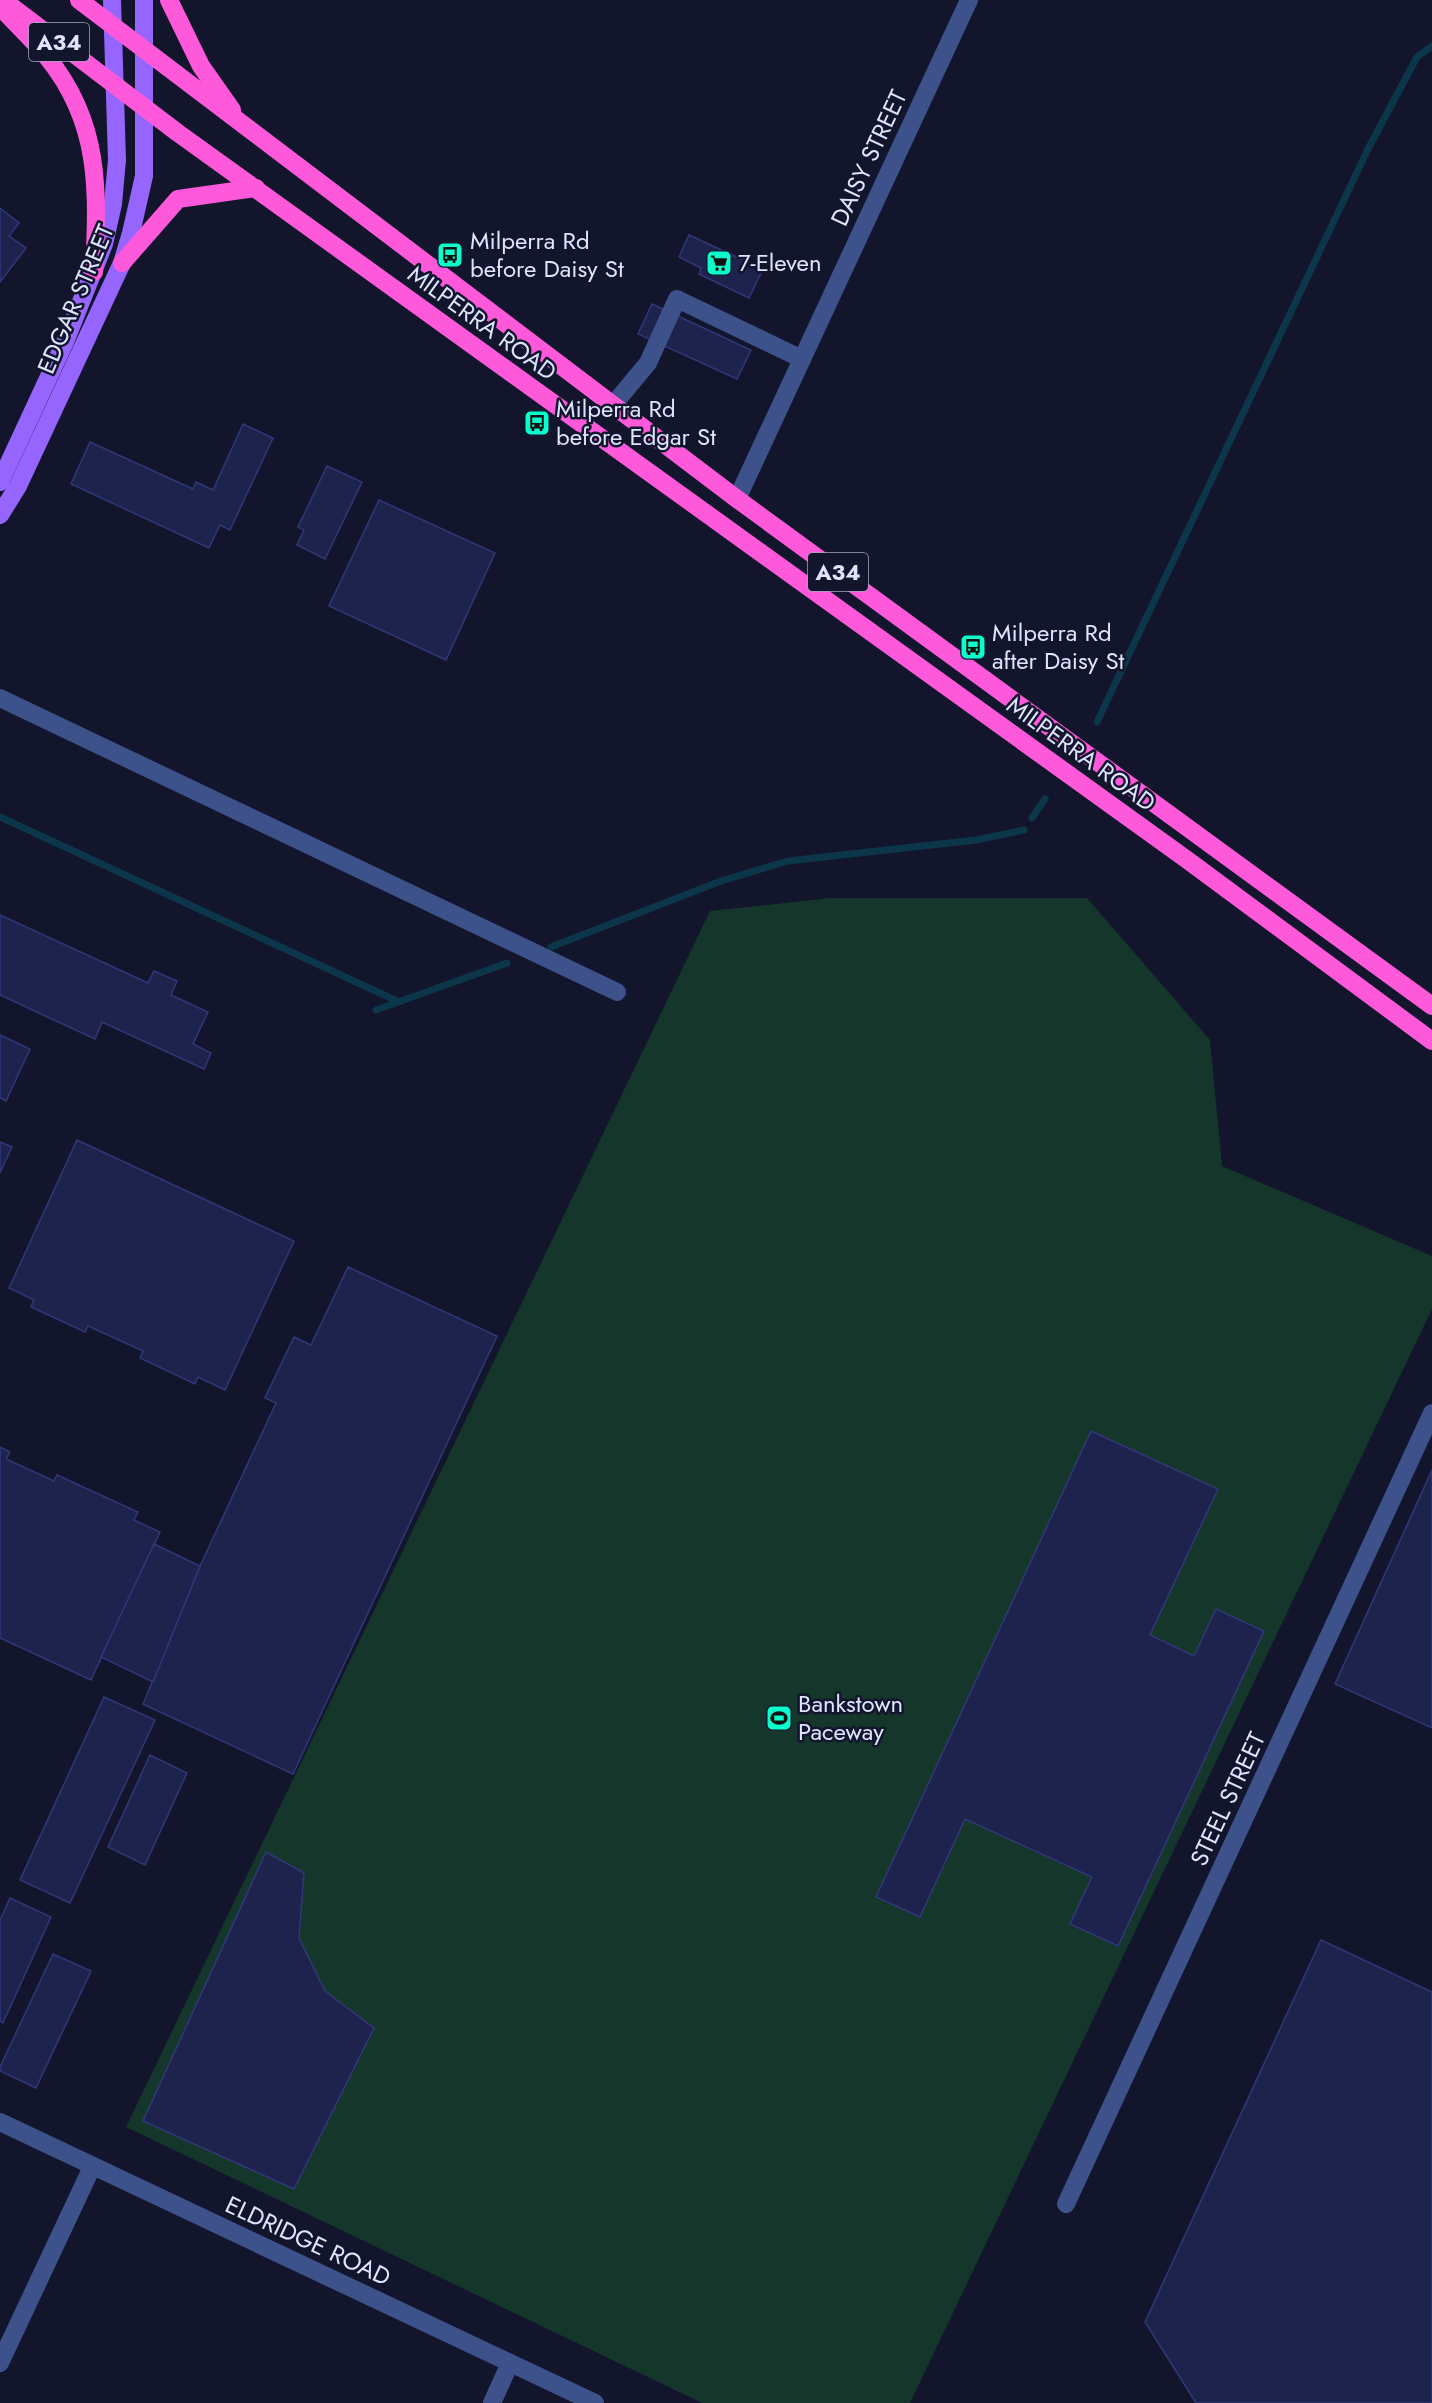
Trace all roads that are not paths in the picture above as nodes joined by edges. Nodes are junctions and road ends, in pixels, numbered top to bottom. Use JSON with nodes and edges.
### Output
{"nodes":[{"id":1,"x":3,"y":0,"type":"edge"},
{"id":2,"x":79,"y":0,"type":"edge"},
{"id":3,"x":112,"y":0,"type":"edge"},
{"id":4,"x":144,"y":0,"type":"edge"},
{"id":5,"x":169,"y":0,"type":"edge"},
{"id":6,"x":969,"y":0,"type":"edge"},
{"id":7,"x":0,"y":7,"type":"edge"},
{"id":8,"x":113,"y":25,"type":"junction"},
{"id":9,"x":146,"y":51,"type":"junction"},
{"id":10,"x":116,"y":84,"type":"junction"},
{"id":11,"x":144,"y":107,"type":"junction"},
{"id":12,"x":249,"y":130,"type":"junction"},
{"id":13,"x":256,"y":188,"type":"junction"},
{"id":14,"x":122,"y":263,"type":"junction"},
{"id":15,"x":94,"y":272,"type":"junction"},
{"id":16,"x":802,"y":360,"type":"junction"},
{"id":17,"x":613,"y":405,"type":"junction"},
{"id":18,"x":0,"y":482,"type":"edge"},
{"id":19,"x":737,"y":499,"type":"junction"},
{"id":20,"x":0,"y":515,"type":"edge"},
{"id":21,"x":0,"y":698,"type":"edge"},
{"id":22,"x":617,"y":992,"type":"dead end"},
{"id":23,"x":1432,"y":1006,"type":"edge"},
{"id":24,"x":1432,"y":1041,"type":"edge"},
{"id":25,"x":1432,"y":1413,"type":"edge"},
{"id":26,"x":0,"y":2122,"type":"edge"},
{"id":27,"x":92,"y":2167,"type":"junction"},
{"id":28,"x":1066,"y":2204,"type":"dead end"},
{"id":29,"x":0,"y":2363,"type":"edge"},
{"id":30,"x":510,"y":2363,"type":"junction"},
{"id":31,"x":492,"y":2403,"type":"edge"},
{"id":32,"x":595,"y":2403,"type":"edge"}],
"edges":[{"from":1,"to":10,"type":"highway","name":"MILPERRA ROAD","number":"A34"},
{"from":2,"to":8,"type":"highway","name":"MILPERRA ROAD","number":"A34"},
{"from":3,"to":8,"type":"main road","name":"EDGAR STREET"},
{"from":4,"to":9,"type":"main road","name":"EDGAR STREET"},
{"from":5,"to":12,"type":"highway"},
{"from":6,"to":16,"type":"street","name":"DAISY STREET"},
{"from":7,"to":15,"type":"highway"},
{"from":8,"to":9,"type":"highway","name":"MILPERRA ROAD","number":"A34"},
{"from":8,"to":10,"type":"main road","name":"EDGAR STREET"},
{"from":9,"to":11,"type":"main road","name":"EDGAR STREET"},
{"from":9,"to":12,"type":"highway","name":"MILPERRA ROAD","number":"A34"},
{"from":10,"to":11,"type":"highway","name":"MILPERRA ROAD","number":"A34"},
{"from":10,"to":15,"type":"main road","name":"EDGAR STREET"},
{"from":11,"to":13,"type":"highway","name":"MILPERRA ROAD","number":"A34"},
{"from":11,"to":14,"type":"main road","name":"EDGAR STREET"},
{"from":12,"to":17,"type":"highway","name":"MILPERRA ROAD","number":"A34"},
{"from":13,"to":14,"type":"highway"},
{"from":13,"to":24,"type":"highway","name":"MILPERRA ROAD","number":"A34"},
{"from":14,"to":20,"type":"main road","name":"EDGAR STREET"},
{"from":15,"to":18,"type":"main road","name":"EDGAR STREET"},
{"from":16,"to":17,"type":"street"},
{"from":16,"to":19,"type":"street","name":"DAISY STREET"},
{"from":17,"to":19,"type":"highway","name":"MILPERRA ROAD","number":"A34"},
{"from":19,"to":23,"type":"highway","name":"MILPERRA ROAD","number":"A34"},
{"from":21,"to":22,"type":"street"},
{"from":25,"to":28,"type":"street","name":"STEEL STREET"},
{"from":26,"to":27,"type":"street","name":"ELDRIDGE ROAD"},
{"from":27,"to":29,"type":"street"},
{"from":27,"to":30,"type":"street","name":"ELDRIDGE ROAD"},
{"from":30,"to":31,"type":"street"},
{"from":30,"to":32,"type":"street","name":"ELDRIDGE ROAD"}]}
